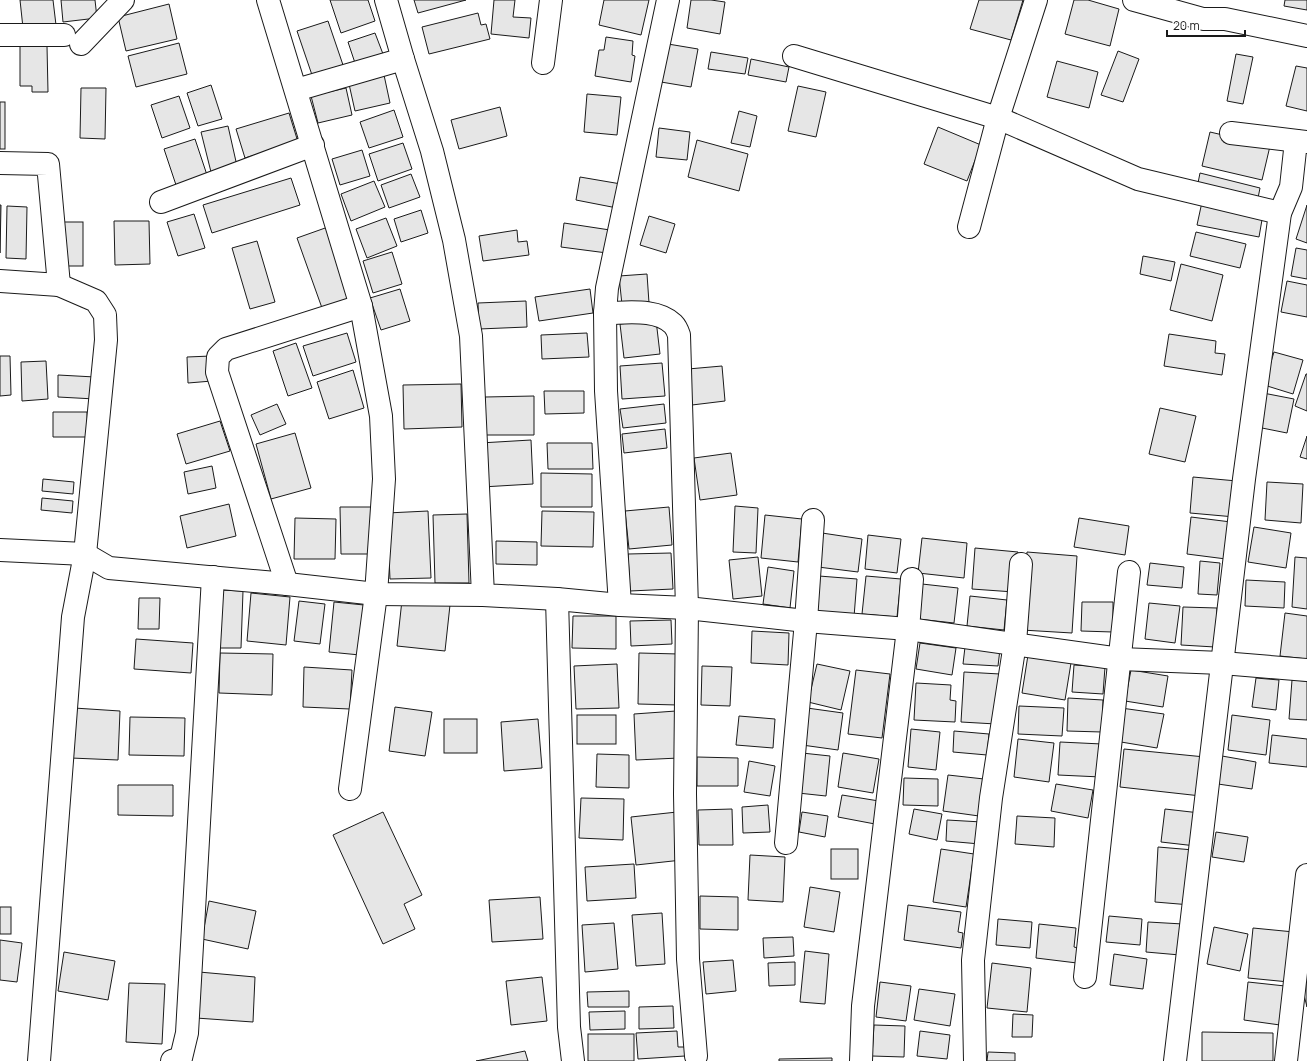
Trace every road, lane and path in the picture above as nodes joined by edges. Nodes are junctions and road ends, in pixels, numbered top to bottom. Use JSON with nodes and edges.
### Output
{"nodes":[{"id":1,"x":122,"y":0,"type":"edge"},
{"id":2,"x":268,"y":0,"type":"edge"},
{"id":3,"x":386,"y":0,"type":"edge"},
{"id":4,"x":551,"y":0,"type":"edge"},
{"id":5,"x":668,"y":0,"type":"edge"},
{"id":6,"x":1036,"y":0,"type":"edge"},
{"id":7,"x":1134,"y":0,"type":"edge"},
{"id":8,"x":0,"y":35,"type":"edge"},
{"id":9,"x":1307,"y":36,"type":"edge"},
{"id":10,"x":794,"y":56,"type":"dead end"},
{"id":11,"x":403,"y":59,"type":"junction"},
{"id":12,"x":543,"y":63,"type":"dead end"},
{"id":13,"x":296,"y":90,"type":"junction"},
{"id":14,"x":998,"y":118,"type":"junction"},
{"id":15,"x":1231,"y":133,"type":"dead end"},
{"id":16,"x":1302,"y":141,"type":"edge"},
{"id":17,"x":313,"y":145,"type":"junction"},
{"id":18,"x":0,"y":163,"type":"edge"},
{"id":19,"x":161,"y":202,"type":"dead end"},
{"id":20,"x":1280,"y":213,"type":"junction"},
{"id":21,"x":969,"y":227,"type":"dead end"},
{"id":22,"x":0,"y":281,"type":"edge"},
{"id":23,"x":58,"y":285,"type":"junction"},
{"id":24,"x":361,"y":306,"type":"junction"},
{"id":25,"x":605,"y":313,"type":"junction"},
{"id":26,"x":814,"y":520,"type":"dead end"},
{"id":27,"x":0,"y":550,"type":"edge"},
{"id":28,"x":85,"y":554,"type":"junction"},
{"id":29,"x":1021,"y":564,"type":"dead end"},
{"id":30,"x":1129,"y":572,"type":"dead end"},
{"id":31,"x":212,"y":577,"type":"junction"},
{"id":32,"x":912,"y":579,"type":"dead end"},
{"id":33,"x":287,"y":584,"type":"junction"},
{"id":34,"x":376,"y":594,"type":"junction"},
{"id":35,"x":483,"y":595,"type":"junction"},
{"id":36,"x":558,"y":599,"type":"junction"},
{"id":37,"x":620,"y":605,"type":"junction"},
{"id":38,"x":687,"y":608,"type":"junction"},
{"id":39,"x":806,"y":621,"type":"junction"},
{"id":40,"x":908,"y":629,"type":"junction"},
{"id":41,"x":1014,"y":643,"type":"junction"},
{"id":42,"x":1120,"y":659,"type":"junction"},
{"id":43,"x":1222,"y":663,"type":"junction"},
{"id":44,"x":1307,"y":670,"type":"edge"},
{"id":45,"x":350,"y":789,"type":"dead end"},
{"id":46,"x":786,"y":843,"type":"dead end"},
{"id":47,"x":1307,"y":875,"type":"edge"},
{"id":48,"x":1302,"y":963,"type":"edge"},
{"id":49,"x":1085,"y":977,"type":"dead end"},
{"id":50,"x":696,"y":1056,"type":"dead end"},
{"id":51,"x":39,"y":1061,"type":"edge"},
{"id":52,"x":172,"y":1061,"type":"edge"},
{"id":53,"x":574,"y":1061,"type":"edge"},
{"id":54,"x":861,"y":1061,"type":"edge"},
{"id":55,"x":974,"y":1061,"type":"edge"},
{"id":56,"x":1175,"y":1061,"type":"edge"},
{"id":57,"x":1286,"y":1061,"type":"edge"}],
"edges":[{"from":1,"to":8,"type":"street"},
{"from":2,"to":13,"type":"street"},
{"from":3,"to":11,"type":"street"},
{"from":4,"to":12,"type":"street"},
{"from":5,"to":25,"type":"street"},
{"from":6,"to":14,"type":"street"},
{"from":7,"to":9,"type":"street"},
{"from":10,"to":14,"type":"street"},
{"from":11,"to":13,"type":"street"},
{"from":11,"to":35,"type":"street"},
{"from":13,"to":17,"type":"street"},
{"from":14,"to":20,"type":"street"},
{"from":14,"to":21,"type":"street"},
{"from":15,"to":16,"type":"street"},
{"from":16,"to":20,"type":"street"},
{"from":17,"to":19,"type":"street"},
{"from":17,"to":24,"type":"street"},
{"from":18,"to":23,"type":"street"},
{"from":20,"to":43,"type":"street"},
{"from":22,"to":23,"type":"street"},
{"from":23,"to":28,"type":"street"},
{"from":24,"to":33,"type":"street"},
{"from":24,"to":34,"type":"street"},
{"from":25,"to":37,"type":"street"},
{"from":25,"to":38,"type":"street"},
{"from":26,"to":39,"type":"street"},
{"from":27,"to":28,"type":"street"},
{"from":28,"to":31,"type":"street"},
{"from":28,"to":51,"type":"street"},
{"from":29,"to":41,"type":"street"},
{"from":30,"to":42,"type":"street"},
{"from":31,"to":33,"type":"street"},
{"from":31,"to":52,"type":"street"},
{"from":32,"to":40,"type":"street"},
{"from":33,"to":34,"type":"street"},
{"from":34,"to":35,"type":"street"},
{"from":34,"to":45,"type":"street"},
{"from":35,"to":36,"type":"street"},
{"from":36,"to":37,"type":"street"},
{"from":36,"to":53,"type":"street"},
{"from":37,"to":38,"type":"street"},
{"from":38,"to":39,"type":"street"},
{"from":38,"to":50,"type":"street"},
{"from":39,"to":40,"type":"street"},
{"from":39,"to":46,"type":"street"},
{"from":40,"to":41,"type":"street"},
{"from":40,"to":54,"type":"street"},
{"from":41,"to":42,"type":"street"},
{"from":41,"to":55,"type":"street"},
{"from":42,"to":43,"type":"street"},
{"from":42,"to":49,"type":"street"},
{"from":43,"to":44,"type":"street"},
{"from":43,"to":56,"type":"street"},
{"from":47,"to":48,"type":"street"},
{"from":48,"to":57,"type":"street"}]}
